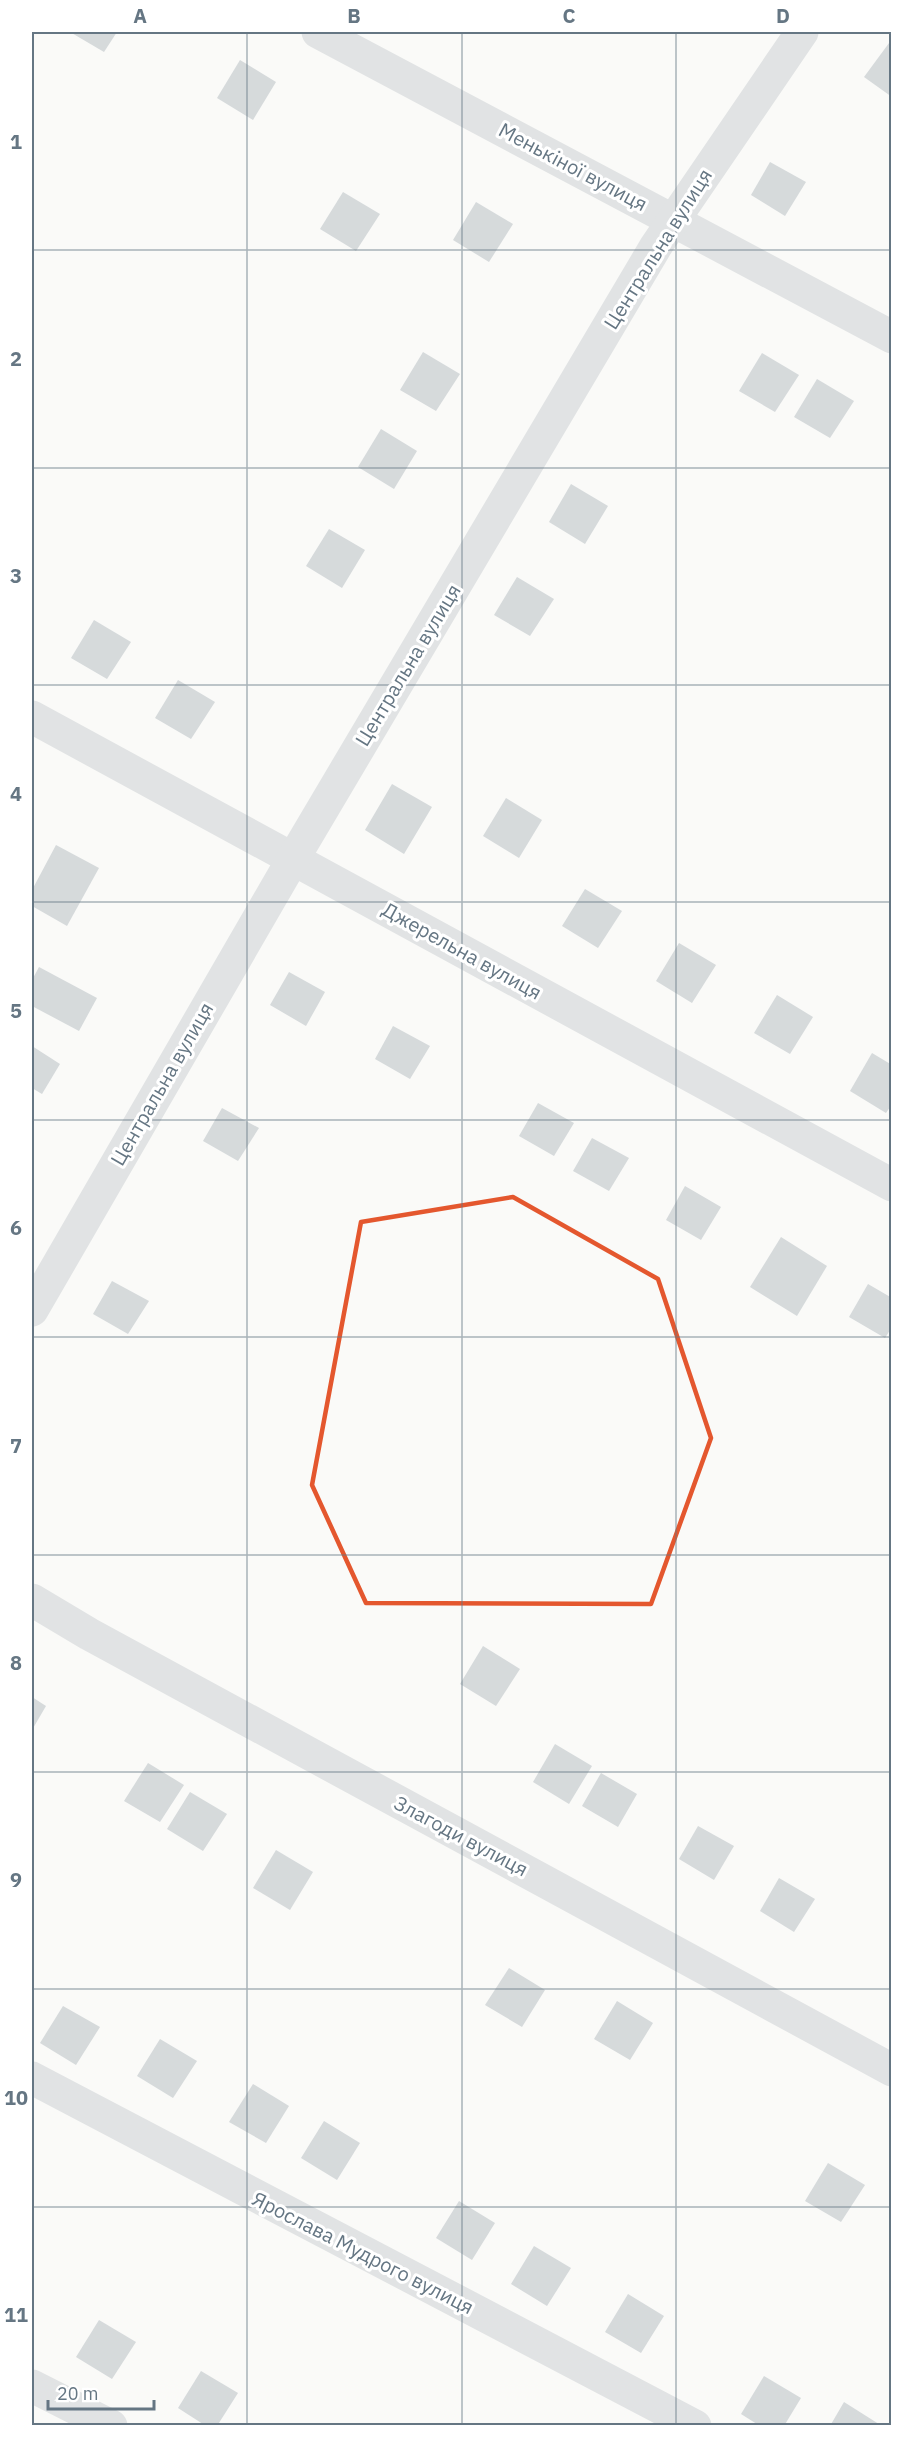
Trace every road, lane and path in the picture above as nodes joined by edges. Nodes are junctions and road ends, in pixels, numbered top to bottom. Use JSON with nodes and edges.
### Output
{"nodes":[{"id":1,"x":318,"y":32,"type":"edge"},
{"id":2,"x":802,"y":32,"type":"edge"},
{"id":3,"x":673,"y":221,"type":"junction"},
{"id":4,"x":891,"y":337,"type":"edge"},
{"id":5,"x":32,"y":717,"type":"edge"},
{"id":6,"x":293,"y":859,"type":"junction"},
{"id":7,"x":891,"y":1185,"type":"edge"},
{"id":8,"x":32,"y":1310,"type":"edge"},
{"id":9,"x":32,"y":1600,"type":"edge"},
{"id":10,"x":891,"y":2070,"type":"edge"},
{"id":11,"x":32,"y":2078,"type":"edge"},
{"id":12,"x":32,"y":2386,"type":"edge"},
{"id":13,"x":111,"y":2426,"type":"edge"},
{"id":14,"x":694,"y":2426,"type":"edge"}],
"edges":[{"from":1,"to":3,"type":"street","name":"Менькіної вулиця"},
{"from":2,"to":3,"type":"street","name":"Центральна вулиця"},
{"from":3,"to":4,"type":"street","name":"Менькіної вулиця"},
{"from":3,"to":6,"type":"street","name":"Центральна вулиця"},
{"from":5,"to":6,"type":"street","name":"Джерельна вулиця"},
{"from":6,"to":7,"type":"street","name":"Джерельна вулиця"},
{"from":6,"to":8,"type":"street","name":"Центральна вулиця"},
{"from":9,"to":10,"type":"street","name":"Злагоди вулиця"},
{"from":11,"to":14,"type":"street","name":"Ярослава Мудрого вулиця"},
{"from":12,"to":13,"type":"street"}]}
